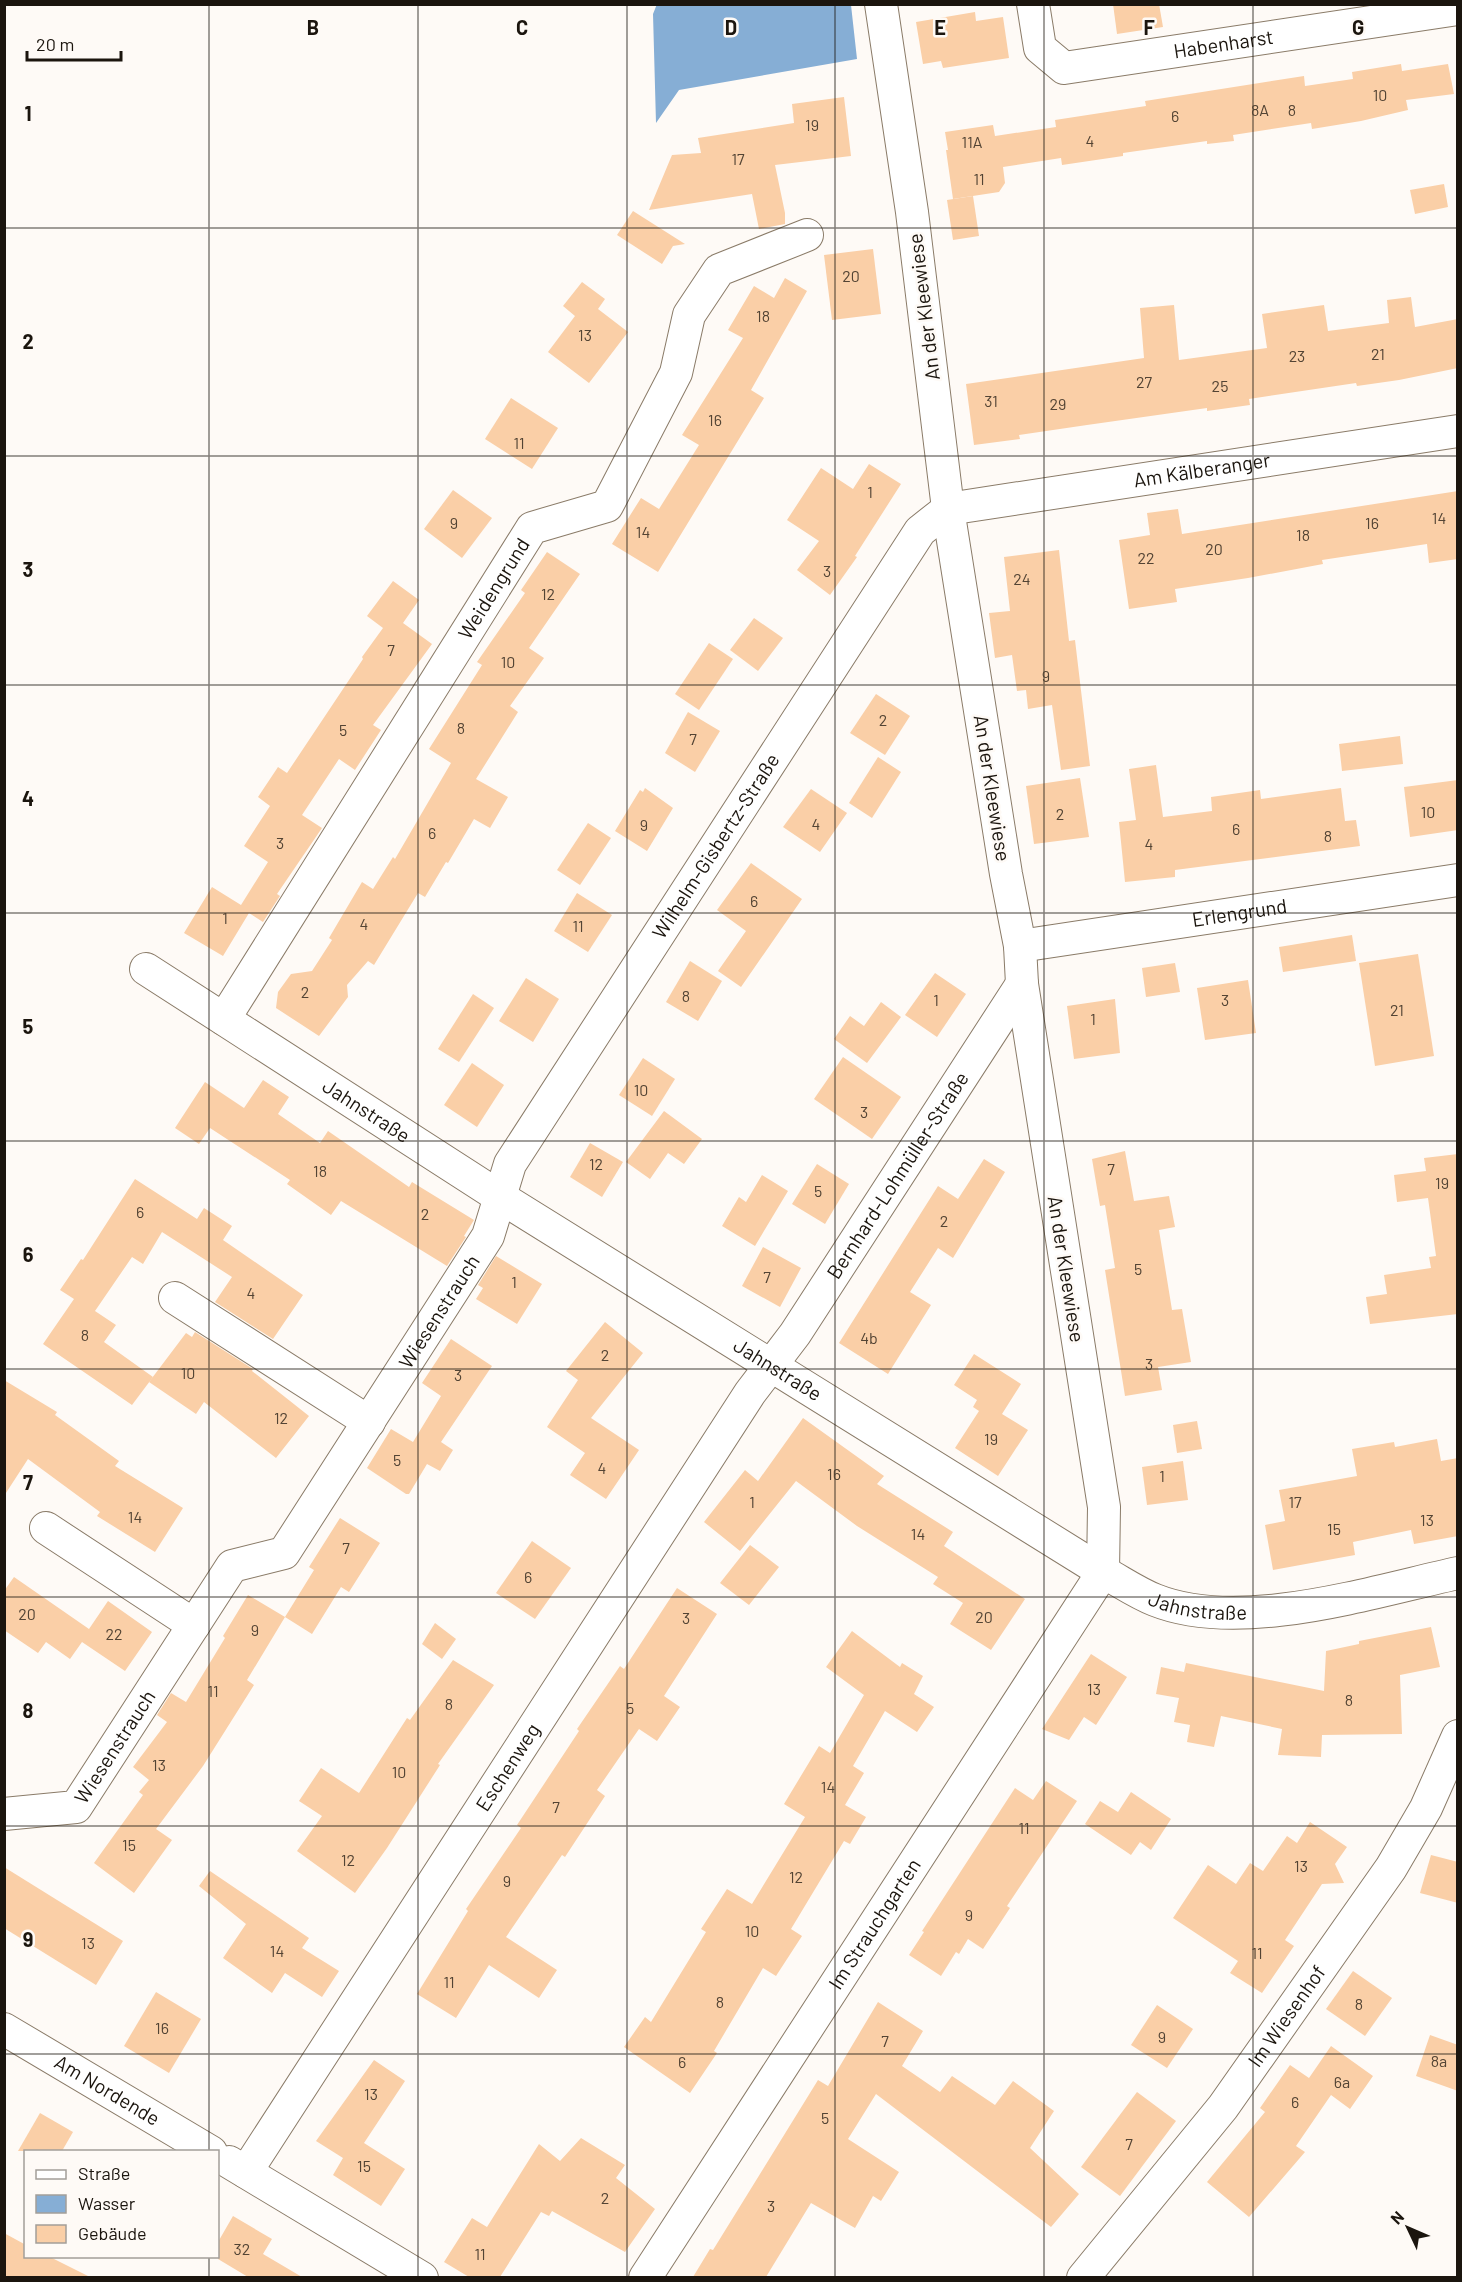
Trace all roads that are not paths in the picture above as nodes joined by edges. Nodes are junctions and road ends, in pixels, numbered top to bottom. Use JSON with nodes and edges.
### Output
{"nodes":[{"id":1,"x":881,"y":4,"type":"edge"},
{"id":2,"x":1033,"y":4,"type":"edge"},
{"id":3,"x":1458,"y":9,"type":"edge"},
{"id":4,"x":807,"y":235,"type":"dead end"},
{"id":5,"x":1458,"y":431,"type":"edge"},
{"id":6,"x":948,"y":508,"type":"junction"},
{"id":7,"x":1458,"y":880,"type":"edge"},
{"id":8,"x":1020,"y":946,"type":"junction"},
{"id":9,"x":146,"y":969,"type":"dead end"},
{"id":10,"x":1022,"y":984,"type":"junction"},
{"id":11,"x":224,"y":1018,"type":"junction"},
{"id":12,"x":500,"y":1197,"type":"junction"},
{"id":13,"x":175,"y":1298,"type":"dead end"},
{"id":14,"x":770,"y":1366,"type":"junction"},
{"id":15,"x":369,"y":1422,"type":"junction"},
{"id":16,"x":46,"y":1528,"type":"dead end"},
{"id":17,"x":1103,"y":1572,"type":"junction"},
{"id":18,"x":1458,"y":1573,"type":"edge"},
{"id":19,"x":194,"y":1625,"type":"junction"},
{"id":20,"x":1458,"y":1736,"type":"edge"},
{"id":21,"x":4,"y":1814,"type":"edge"},
{"id":22,"x":4,"y":2029,"type":"edge"},
{"id":23,"x":210,"y":2150,"type":"edge"},
{"id":24,"x":219,"y":2156,"type":"edge"},
{"id":25,"x":246,"y":2172,"type":"junction"},
{"id":26,"x":422,"y":2277,"type":"edge"},
{"id":27,"x":645,"y":2277,"type":"edge"},
{"id":28,"x":1083,"y":2277,"type":"edge"}],
"edges":[{"from":1,"to":6,"type":"street","name":"An der Kleewiese"},
{"from":2,"to":3,"type":"street","name":"Habenharst"},
{"from":4,"to":11,"type":"street","name":"Weidengrund"},
{"from":5,"to":6,"type":"street","name":"Am Kälberanger"},
{"from":6,"to":8,"type":"street","name":"An der Kleewiese"},
{"from":6,"to":12,"type":"street","name":"Wilhelm-Gisbertz-Straße"},
{"from":7,"to":8,"type":"street","name":"Erlengrund"},
{"from":8,"to":10,"type":"street","name":"An der Kleewiese"},
{"from":9,"to":11,"type":"street","name":"Jahnstraße"},
{"from":10,"to":14,"type":"street","name":"Bernhard-Lohmüller-Straße"},
{"from":10,"to":17,"type":"street","name":"An der Kleewiese"},
{"from":11,"to":12,"type":"street","name":"Jahnstraße"},
{"from":12,"to":14,"type":"street","name":"Jahnstraße"},
{"from":12,"to":15,"type":"street","name":"Wiesenstrauch"},
{"from":13,"to":15,"type":"street"},
{"from":14,"to":17,"type":"street","name":"Jahnstraße"},
{"from":14,"to":25,"type":"street","name":"Eschenweg"},
{"from":15,"to":19,"type":"street","name":"Wiesenstrauch"},
{"from":16,"to":19,"type":"street"},
{"from":17,"to":18,"type":"street","name":"Jahnstraße"},
{"from":17,"to":27,"type":"street","name":"Im Strauchgarten"},
{"from":19,"to":21,"type":"street","name":"Wiesenstrauch"},
{"from":20,"to":28,"type":"street","name":"Im Wiesenhof"},
{"from":22,"to":23,"type":"street","name":"Am Nordende"},
{"from":24,"to":25,"type":"street"},
{"from":25,"to":26,"type":"street"}]}
